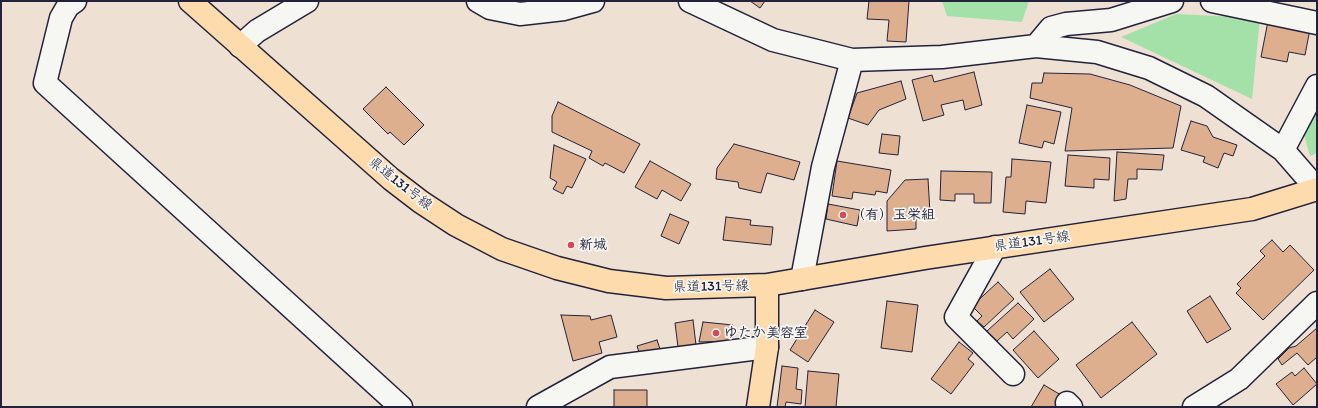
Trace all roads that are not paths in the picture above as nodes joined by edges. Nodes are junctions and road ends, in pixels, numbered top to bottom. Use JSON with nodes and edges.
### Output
{"nodes":[{"id":1,"x":75,"y":1,"type":"edge"},
{"id":2,"x":190,"y":1,"type":"edge"},
{"id":3,"x":307,"y":1,"type":"edge"},
{"id":4,"x":478,"y":1,"type":"edge"},
{"id":5,"x":593,"y":1,"type":"edge"},
{"id":6,"x":690,"y":1,"type":"edge"},
{"id":7,"x":1172,"y":1,"type":"edge"},
{"id":8,"x":1212,"y":1,"type":"edge"},
{"id":9,"x":1317,"y":23,"type":"edge"},
{"id":10,"x":240,"y":46,"type":"junction"},
{"id":11,"x":1036,"y":46,"type":"junction"},
{"id":12,"x":852,"y":60,"type":"junction"},
{"id":13,"x":1317,"y":86,"type":"edge"},
{"id":14,"x":1283,"y":150,"type":"junction"},
{"id":15,"x":1317,"y":189,"type":"edge"},
{"id":16,"x":995,"y":247,"type":"junction"},
{"id":17,"x":802,"y":279,"type":"junction"},
{"id":18,"x":767,"y":285,"type":"junction"},
{"id":19,"x":1317,"y":303,"type":"edge"},
{"id":20,"x":767,"y":347,"type":"junction"},
{"id":21,"x":1013,"y":374,"type":"dead end"},
{"id":22,"x":401,"y":407,"type":"edge"},
{"id":23,"x":538,"y":407,"type":"edge"},
{"id":24,"x":758,"y":407,"type":"edge"},
{"id":25,"x":1194,"y":407,"type":"edge"}],
"edges":[{"from":1,"to":22,"type":"street"},
{"from":2,"to":10,"type":"main road","name":"県道131号線"},
{"from":3,"to":10,"type":"street"},
{"from":4,"to":5,"type":"street"},
{"from":6,"to":12,"type":"street"},
{"from":7,"to":11,"type":"street"},
{"from":8,"to":9,"type":"street"},
{"from":10,"to":18,"type":"main road","name":"県道131号線"},
{"from":11,"to":12,"type":"street"},
{"from":11,"to":14,"type":"street"},
{"from":12,"to":17,"type":"street"},
{"from":13,"to":14,"type":"street"},
{"from":14,"to":15,"type":"street"},
{"from":15,"to":16,"type":"main road","name":"県道131号線"},
{"from":16,"to":17,"type":"main road","name":"県道131号線"},
{"from":16,"to":21,"type":"street"},
{"from":17,"to":18,"type":"main road","name":"県道131号線"},
{"from":18,"to":20,"type":"main road"},
{"from":19,"to":25,"type":"street"},
{"from":20,"to":23,"type":"street"},
{"from":20,"to":24,"type":"main road"}]}
